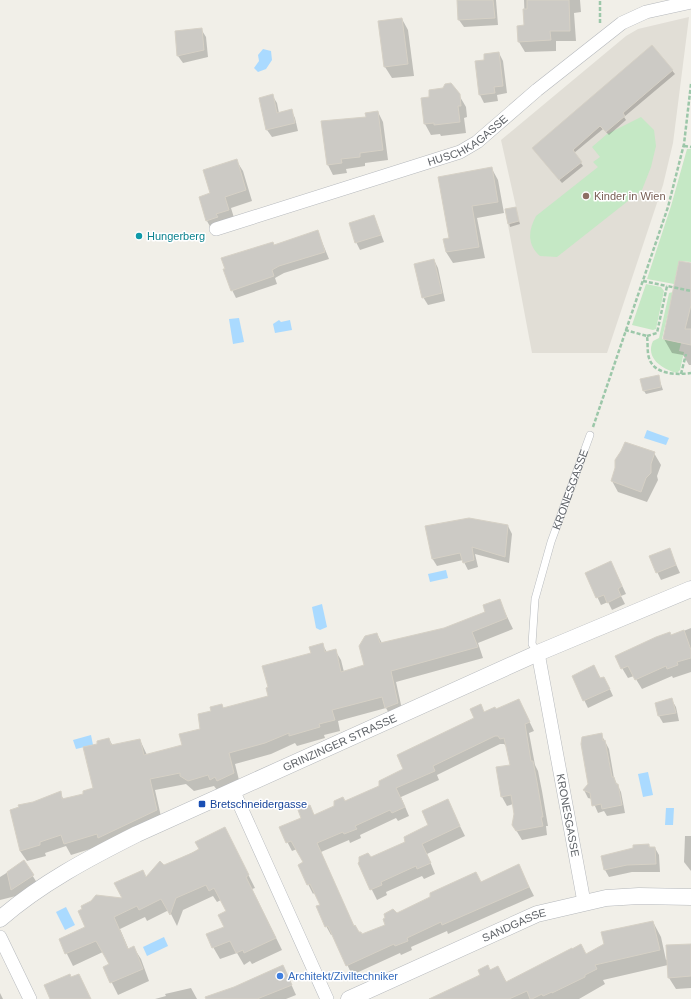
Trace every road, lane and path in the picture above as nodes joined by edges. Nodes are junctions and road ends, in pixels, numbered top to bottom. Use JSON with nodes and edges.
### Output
{"nodes":[{"id":1,"x":600,"y":0,"type":"edge"},
{"id":2,"x":691,"y":2,"type":"edge"},
{"id":3,"x":599,"y":40,"type":"junction"},
{"id":4,"x":691,"y":84,"type":"edge"},
{"id":5,"x":684,"y":146,"type":"junction"},
{"id":6,"x":691,"y":147,"type":"edge"},
{"id":7,"x":216,"y":229,"type":"dead end"},
{"id":8,"x":643,"y":281,"type":"junction"},
{"id":9,"x":667,"y":286,"type":"junction"},
{"id":10,"x":691,"y":291,"type":"edge"},
{"id":11,"x":625,"y":330,"type":"junction"},
{"id":12,"x":647,"y":336,"type":"junction"},
{"id":13,"x":686,"y":354,"type":"dead end"},
{"id":14,"x":691,"y":373,"type":"edge"},
{"id":15,"x":682,"y":374,"type":"junction"},
{"id":16,"x":590,"y":435,"type":"joint"},
{"id":17,"x":691,"y":589,"type":"edge"},
{"id":18,"x":538,"y":653,"type":"junction"},
{"id":19,"x":233,"y":790,"type":"junction"},
{"id":20,"x":691,"y":897,"type":"edge"},
{"id":21,"x":584,"y":902,"type":"junction"},
{"id":22,"x":0,"y":919,"type":"edge"},
{"id":23,"x":0,"y":936,"type":"edge"},
{"id":24,"x":30,"y":999,"type":"edge"},
{"id":25,"x":327,"y":999,"type":"edge"},
{"id":26,"x":348,"y":999,"type":"edge"}],
"edges":[{"from":1,"to":3,"type":"path"},
{"from":2,"to":3,"type":"street","name":"HUSCHKAGASSE"},
{"from":3,"to":7,"type":"street","name":"HUSCHKAGASSE"},
{"from":4,"to":5,"type":"path","name":"KRONESGASSE"},
{"from":5,"to":6,"type":"path"},
{"from":5,"to":8,"type":"path","name":"KRONESGASSE"},
{"from":8,"to":9,"type":"path"},
{"from":8,"to":11,"type":"path","name":"KRONESGASSE"},
{"from":9,"to":10,"type":"path"},
{"from":9,"to":12,"type":"path"},
{"from":11,"to":12,"type":"path"},
{"from":11,"to":16,"type":"path","name":"KRONESGASSE"},
{"from":12,"to":15,"type":"path"},
{"from":13,"to":15,"type":"path"},
{"from":14,"to":15,"type":"path"},
{"from":16,"to":18,"type":"lane","name":"KRONESGASSE"},
{"from":17,"to":18,"type":"street","name":"GRINZINGER STRASSE"},
{"from":18,"to":19,"type":"street","name":"GRINZINGER STRASSE"},
{"from":18,"to":21,"type":"street","name":"KRONESGASSE"},
{"from":19,"to":22,"type":"street","name":"GRINZINGER STRASSE"},
{"from":19,"to":25,"type":"street"},
{"from":20,"to":21,"type":"street","name":"SANDGASSE"},
{"from":21,"to":26,"type":"street","name":"SANDGASSE"},
{"from":23,"to":24,"type":"street"}]}
